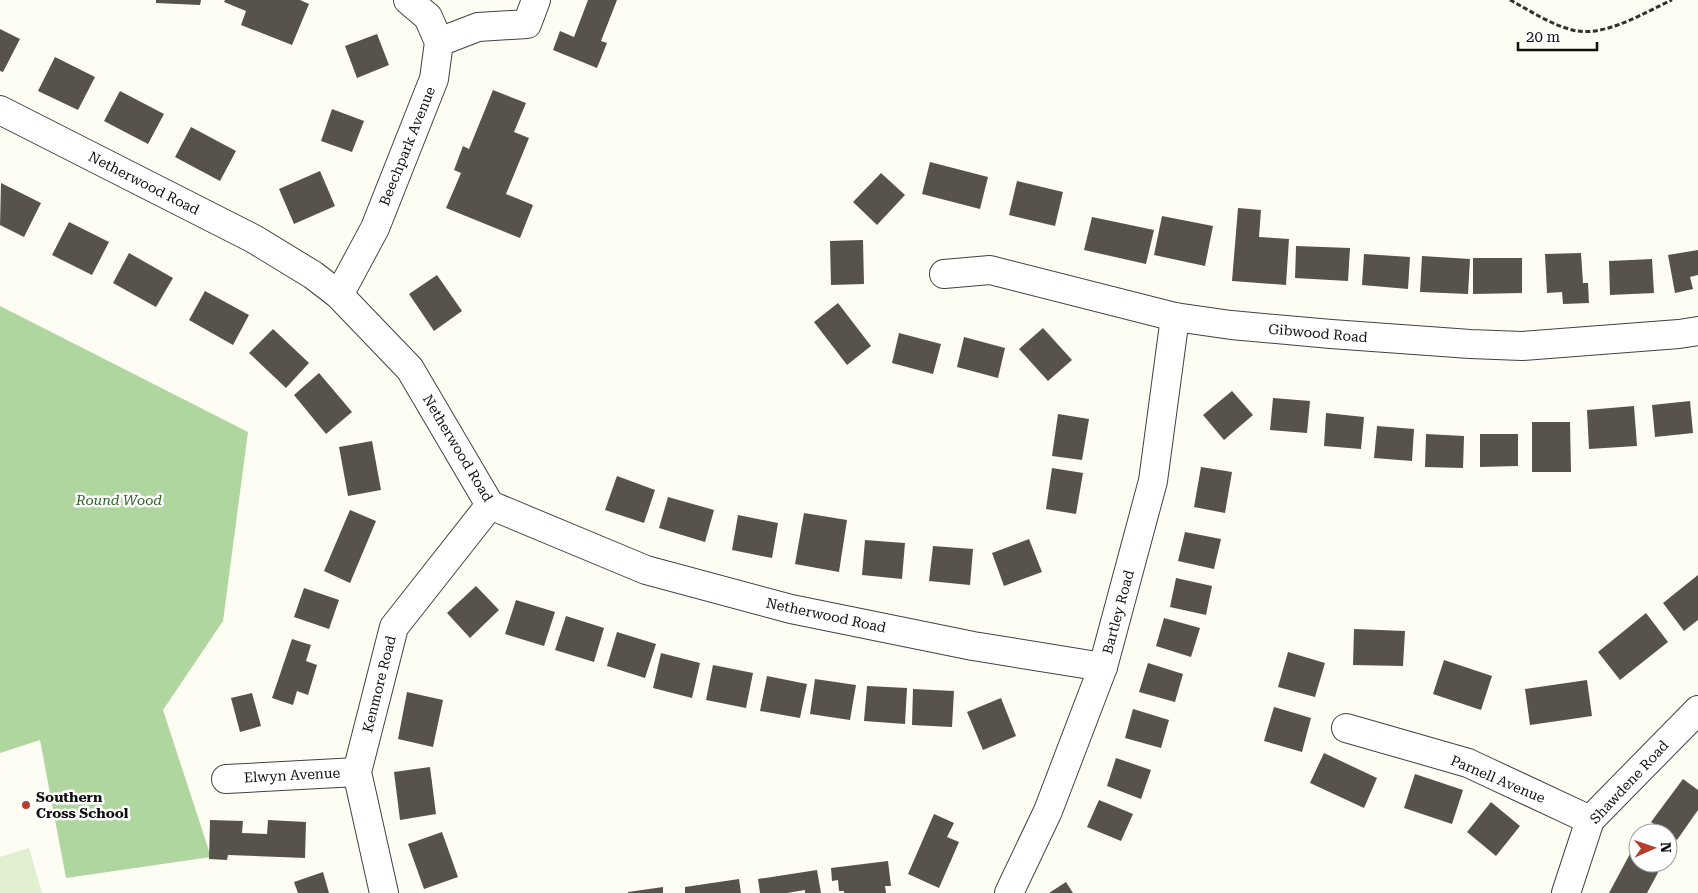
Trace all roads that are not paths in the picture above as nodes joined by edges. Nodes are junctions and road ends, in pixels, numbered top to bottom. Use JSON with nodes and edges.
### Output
{"nodes":[{"id":1,"x":408,"y":0,"type":"edge"},
{"id":2,"x":536,"y":0,"type":"edge"},
{"id":3,"x":439,"y":42,"type":"junction"},
{"id":4,"x":0,"y":110,"type":"edge"},
{"id":5,"x":944,"y":274,"type":"dead end"},
{"id":6,"x":339,"y":295,"type":"junction"},
{"id":7,"x":1175,"y":317,"type":"junction"},
{"id":8,"x":1698,"y":332,"type":"edge"},
{"id":9,"x":490,"y":505,"type":"junction"},
{"id":10,"x":1103,"y":667,"type":"junction"},
{"id":11,"x":1698,"y":710,"type":"edge"},
{"id":12,"x":1346,"y":728,"type":"dead end"},
{"id":13,"x":357,"y":772,"type":"junction"},
{"id":14,"x":226,"y":779,"type":"dead end"},
{"id":15,"x":1590,"y":820,"type":"junction"},
{"id":16,"x":384,"y":893,"type":"edge"},
{"id":17,"x":1008,"y":893,"type":"edge"},
{"id":18,"x":1566,"y":893,"type":"edge"}],
"edges":[{"from":1,"to":3,"type":"street"},
{"from":2,"to":3,"type":"street"},
{"from":3,"to":6,"type":"street","name":"Beechpark Avenue"},
{"from":4,"to":6,"type":"street","name":"Netherwood Road"},
{"from":5,"to":7,"type":"street","name":"Gibwood Road"},
{"from":6,"to":9,"type":"street","name":"Netherwood Road"},
{"from":7,"to":8,"type":"street","name":"Gibwood Road"},
{"from":7,"to":10,"type":"street","name":"Bartley Road"},
{"from":9,"to":10,"type":"street","name":"Netherwood Road"},
{"from":9,"to":13,"type":"street","name":"Kenmore Road"},
{"from":10,"to":17,"type":"street","name":"Bartley Road"},
{"from":11,"to":15,"type":"street","name":"Shawdene Road"},
{"from":12,"to":15,"type":"street","name":"Parnell Avenue"},
{"from":13,"to":14,"type":"street","name":"Elwyn Avenue"},
{"from":13,"to":16,"type":"street","name":"Kenmore Road"},
{"from":15,"to":18,"type":"street","name":"Shawdene Road"}]}
